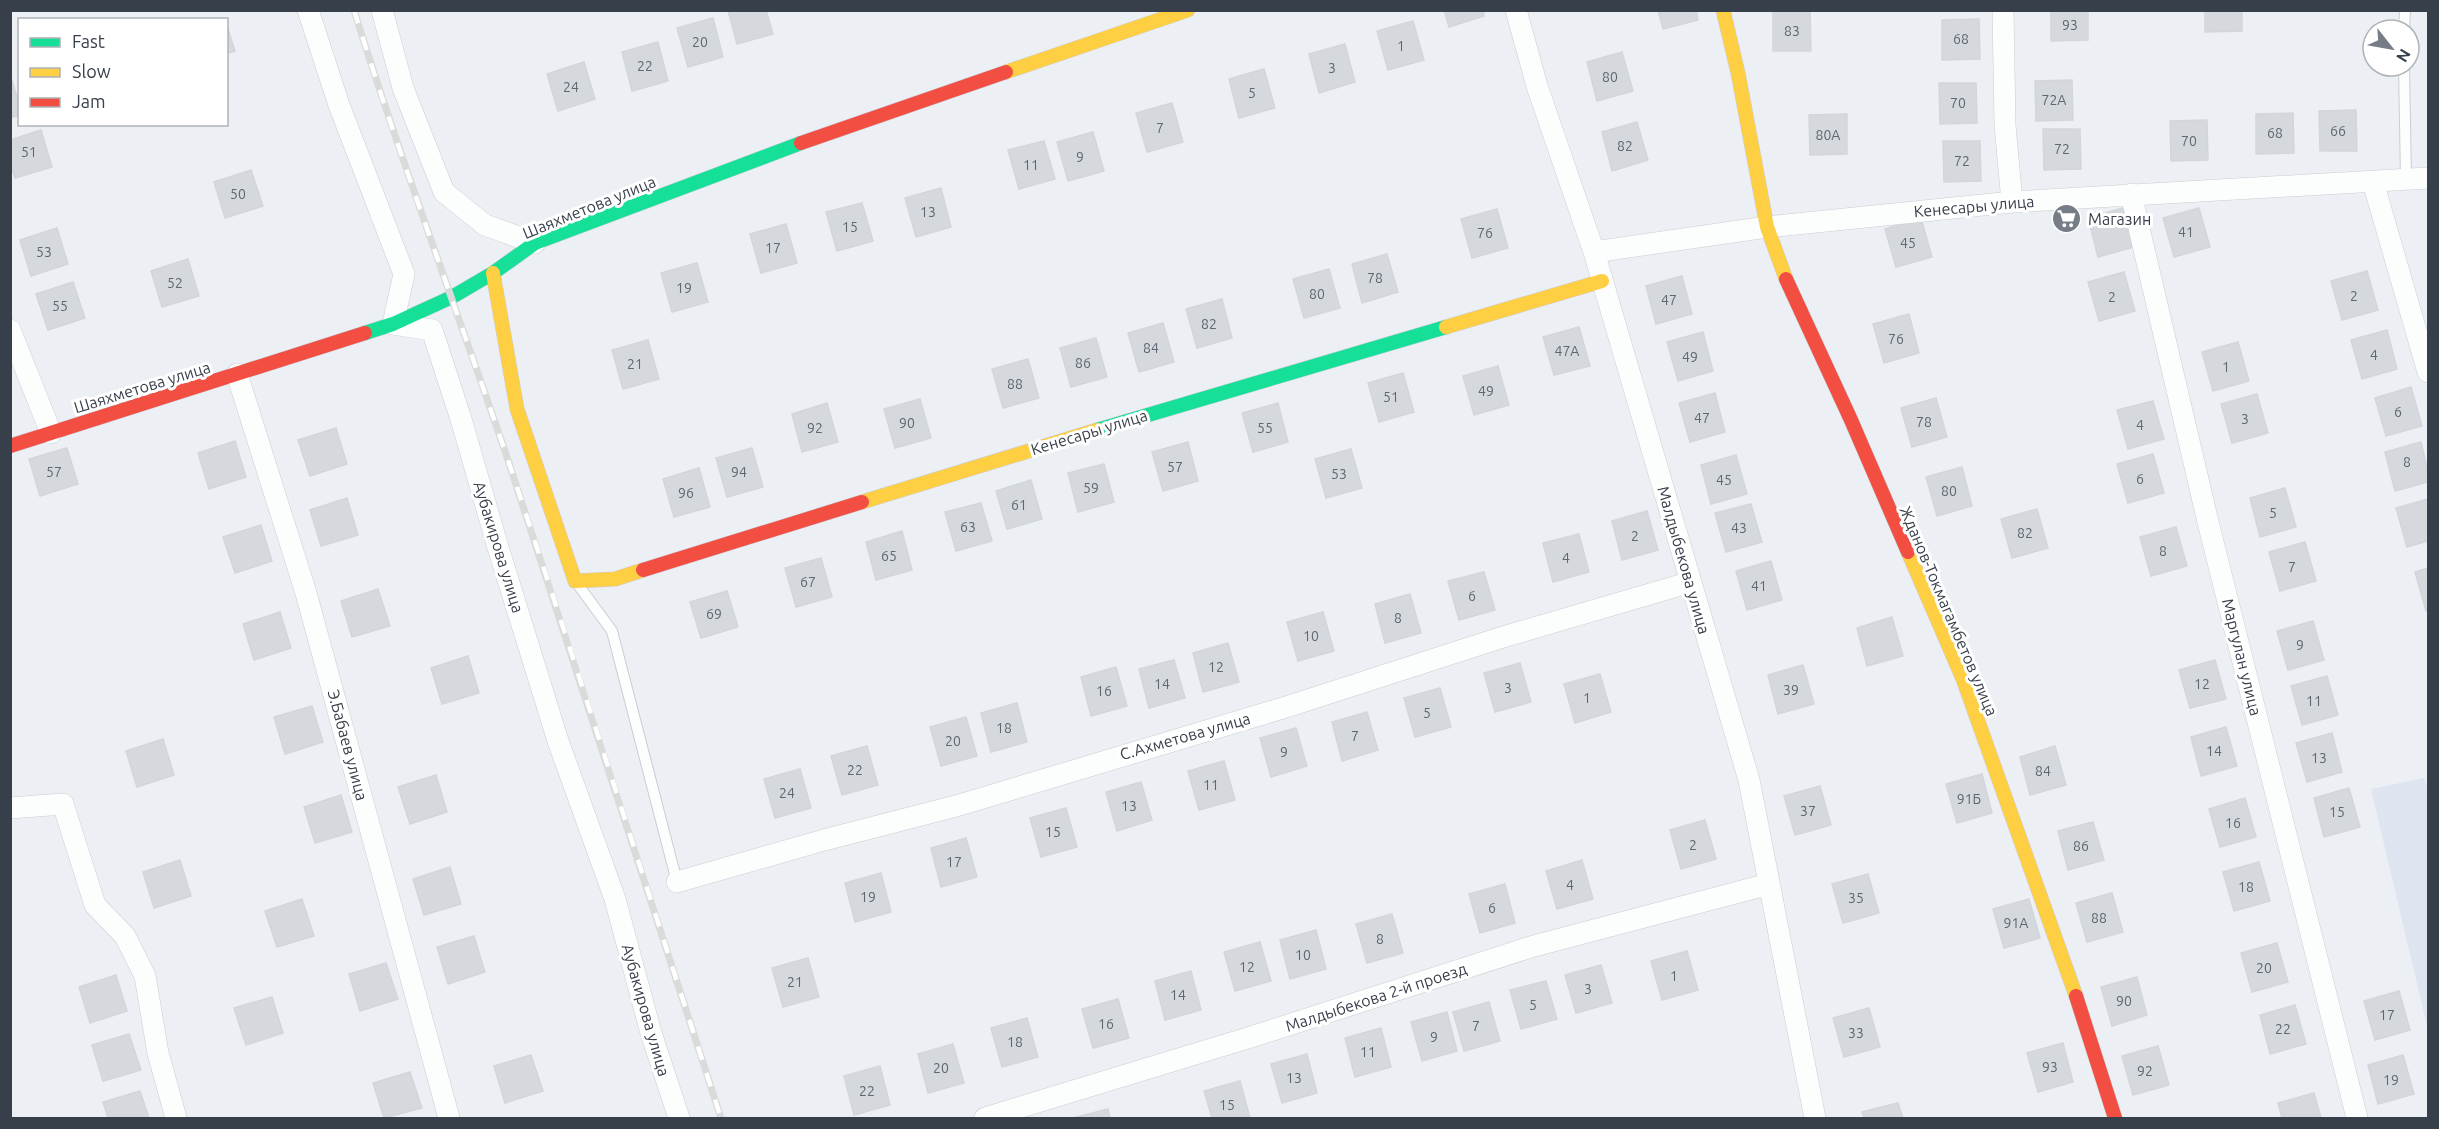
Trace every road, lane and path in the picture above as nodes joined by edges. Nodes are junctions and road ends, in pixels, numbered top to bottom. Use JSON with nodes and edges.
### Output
{"nodes":[{"id":1,"x":308,"y":10,"type":"edge"},
{"id":2,"x":382,"y":10,"type":"edge"},
{"id":3,"x":1188,"y":10,"type":"edge"},
{"id":4,"x":1516,"y":10,"type":"edge"},
{"id":5,"x":1723,"y":10,"type":"edge"},
{"id":6,"x":2003,"y":10,"type":"edge"},
{"id":7,"x":2404,"y":78,"type":"edge"},
{"id":8,"x":2428,"y":178,"type":"edge"},
{"id":9,"x":2406,"y":179,"type":"junction"},
{"id":10,"x":2373,"y":182,"type":"junction"},
{"id":11,"x":2131,"y":194,"type":"junction"},
{"id":12,"x":2012,"y":202,"type":"junction"},
{"id":13,"x":1767,"y":227,"type":"junction"},
{"id":14,"x":535,"y":243,"type":"junction"},
{"id":15,"x":1594,"y":252,"type":"junction"},
{"id":16,"x":494,"y":273,"type":"junction"},
{"id":17,"x":1602,"y":281,"type":"junction"},
{"id":18,"x":393,"y":324,"type":"junction"},
{"id":19,"x":10,"y":330,"type":"edge"},
{"id":20,"x":2428,"y":372,"type":"edge"},
{"id":21,"x":237,"y":374,"type":"junction"},
{"id":22,"x":51,"y":433,"type":"junction"},
{"id":23,"x":10,"y":446,"type":"edge"},
{"id":24,"x":575,"y":580,"type":"junction"},
{"id":25,"x":1690,"y":582,"type":"junction"},
{"id":26,"x":10,"y":808,"type":"edge"},
{"id":27,"x":677,"y":882,"type":"joint"},
{"id":28,"x":1769,"y":884,"type":"junction"},
{"id":29,"x":176,"y":1119,"type":"edge"},
{"id":30,"x":449,"y":1119,"type":"edge"},
{"id":31,"x":679,"y":1119,"type":"edge"},
{"id":32,"x":986,"y":1119,"type":"edge"},
{"id":33,"x":1815,"y":1119,"type":"edge"},
{"id":34,"x":2115,"y":1119,"type":"edge"},
{"id":35,"x":2357,"y":1119,"type":"edge"}],
"edges":[{"from":1,"to":18,"type":"street"},
{"from":2,"to":14,"type":"street"},
{"from":3,"to":14,"type":"street","name":"Шаяхметова улица"},
{"from":4,"to":15,"type":"street","name":"Малдыбекова улица"},
{"from":5,"to":13,"type":"street","name":"Жданов-Токмагамбетов улица"},
{"from":6,"to":12,"type":"street"},
{"from":7,"to":9,"type":"lane"},
{"from":8,"to":9,"type":"street","name":"Кенесары улица"},
{"from":9,"to":10,"type":"street","name":"Кенесары улица"},
{"from":10,"to":11,"type":"street","name":"Кенесары улица"},
{"from":10,"to":20,"type":"street"},
{"from":11,"to":12,"type":"street","name":"Кенесары улица"},
{"from":11,"to":35,"type":"street","name":"Маргулан улица"},
{"from":12,"to":13,"type":"street","name":"Кенесары улица"},
{"from":13,"to":15,"type":"street","name":"Кенесары улица"},
{"from":13,"to":34,"type":"street","name":"Жданов-Токмагамбетов улица"},
{"from":14,"to":16,"type":"street","name":"Шаяхметова улица"},
{"from":15,"to":17,"type":"street","name":"Малдыбекова улица"},
{"from":16,"to":18,"type":"street","name":"Шаяхметова улица"},
{"from":16,"to":24,"type":"street"},
{"from":17,"to":24,"type":"street","name":"Кенесары улица"},
{"from":17,"to":25,"type":"street","name":"Малдыбекова улица"},
{"from":18,"to":21,"type":"street","name":"Шаяхметова улица"},
{"from":18,"to":31,"type":"street","name":"Аубакирова улица"},
{"from":19,"to":22,"type":"street"},
{"from":21,"to":22,"type":"street","name":"Шаяхметова улица"},
{"from":21,"to":30,"type":"street","name":"Э.Бабаев улица"},
{"from":22,"to":23,"type":"street","name":"Шаяхметова улица"},
{"from":24,"to":27,"type":"lane"},
{"from":25,"to":27,"type":"street","name":"С.Ахметова улица"},
{"from":25,"to":28,"type":"street","name":"Малдыбекова улица"},
{"from":26,"to":29,"type":"street"},
{"from":28,"to":32,"type":"street","name":"Малдыбекова 2-й проезд"},
{"from":28,"to":33,"type":"street","name":"Малдыбекова улица"}]}
